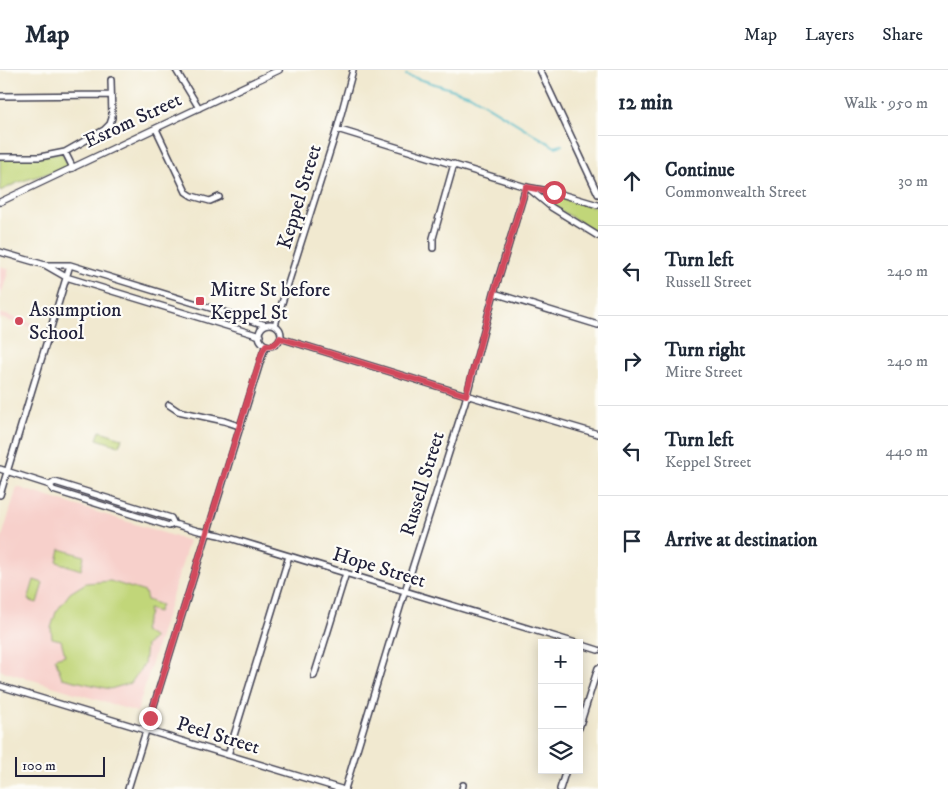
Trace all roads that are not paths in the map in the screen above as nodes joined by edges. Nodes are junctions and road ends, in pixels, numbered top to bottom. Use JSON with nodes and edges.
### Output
{"nodes":[{"id":1,"x":176,"y":70,"type":"edge"},
{"id":2,"x":279,"y":70,"type":"edge"},
{"id":3,"x":349,"y":70,"type":"edge"},
{"id":4,"x":354,"y":70,"type":"edge"},
{"id":5,"x":540,"y":70,"type":"edge"},
{"id":6,"x":352,"y":76,"type":"junction"},
{"id":7,"x":111,"y":80,"type":"dead end"},
{"id":8,"x":111,"y":95,"type":"junction"},
{"id":9,"x":0,"y":96,"type":"edge"},
{"id":10,"x":199,"y":108,"type":"junction"},
{"id":11,"x":156,"y":129,"type":"junction"},
{"id":12,"x":337,"y":129,"type":"junction"},
{"id":13,"x":65,"y":152,"type":"junction"},
{"id":14,"x":0,"y":157,"type":"edge"},
{"id":15,"x":454,"y":164,"type":"junction"},
{"id":16,"x":73,"y":168,"type":"junction"},
{"id":17,"x":526,"y":187,"type":"junction"},
{"id":18,"x":598,"y":194,"type":"edge"},
{"id":19,"x":219,"y":197,"type":"dead end"},
{"id":20,"x":0,"y":202,"type":"edge"},
{"id":21,"x":598,"y":205,"type":"edge"},
{"id":22,"x":598,"y":236,"type":"edge"},
{"id":23,"x":433,"y":248,"type":"dead end"},
{"id":24,"x":0,"y":252,"type":"edge"},
{"id":25,"x":46,"y":265,"type":"junction"},
{"id":26,"x":70,"y":265,"type":"junction"},
{"id":27,"x":66,"y":277,"type":"junction"},
{"id":28,"x":494,"y":293,"type":"junction"},
{"id":29,"x":266,"y":325,"type":"junction"},
{"id":30,"x":598,"y":325,"type":"edge"},
{"id":31,"x":275,"y":326,"type":"junction"},
{"id":32,"x":260,"y":336,"type":"junction"},
{"id":33,"x":280,"y":338,"type":"junction"},
{"id":34,"x":266,"y":345,"type":"junction"},
{"id":35,"x":466,"y":395,"type":"junction"},
{"id":36,"x":169,"y":405,"type":"dead end"},
{"id":37,"x":239,"y":426,"type":"junction"},
{"id":38,"x":598,"y":434,"type":"edge"},
{"id":39,"x":0,"y":469,"type":"edge"},
{"id":40,"x":7,"y":471,"type":"junction"},
{"id":41,"x":50,"y":485,"type":"junction"},
{"id":42,"x":0,"y":495,"type":"edge"},
{"id":43,"x":174,"y":524,"type":"junction"},
{"id":44,"x":208,"y":532,"type":"junction"},
{"id":45,"x":289,"y":556,"type":"junction"},
{"id":46,"x":346,"y":573,"type":"junction"},
{"id":47,"x":405,"y":591,"type":"junction"},
{"id":48,"x":563,"y":639,"type":"edge"},
{"id":49,"x":583,"y":645,"type":"edge"},
{"id":50,"x":598,"y":650,"type":"edge"},
{"id":51,"x":598,"y":668,"type":"edge"},
{"id":52,"x":314,"y":676,"type":"dead end"},
{"id":53,"x":0,"y":686,"type":"edge"},
{"id":54,"x":583,"y":715,"type":"edge"},
{"id":55,"x":146,"y":730,"type":"junction"},
{"id":56,"x":228,"y":755,"type":"junction"},
{"id":57,"x":565,"y":774,"type":"edge"},
{"id":58,"x":128,"y":789,"type":"edge"},
{"id":59,"x":341,"y":789,"type":"edge"},
{"id":60,"x":346,"y":789,"type":"edge"},
{"id":61,"x":560,"y":789,"type":"edge"}],
"edges":[{"from":1,"to":10,"type":"street"},
{"from":2,"to":10,"type":"street","name":"Esrom Street"},
{"from":3,"to":6,"type":"street"},
{"from":4,"to":6,"type":"street","name":"Keppel Street"},
{"from":5,"to":18,"type":"street"},
{"from":6,"to":12,"type":"street","name":"Keppel Street"},
{"from":7,"to":8,"type":"street"},
{"from":8,"to":9,"type":"street"},
{"from":8,"to":13,"type":"street"},
{"from":10,"to":11,"type":"street","name":"Esrom Street"},
{"from":11,"to":16,"type":"street","name":"Esrom Street"},
{"from":11,"to":19,"type":"street"},
{"from":12,"to":15,"type":"street"},
{"from":12,"to":31,"type":"street","name":"Keppel Street"},
{"from":13,"to":14,"type":"street"},
{"from":13,"to":16,"type":"street"},
{"from":15,"to":17,"type":"street"},
{"from":15,"to":23,"type":"street"},
{"from":16,"to":20,"type":"street","name":"Esrom Street"},
{"from":17,"to":21,"type":"street"},
{"from":17,"to":22,"type":"street"},
{"from":17,"to":28,"type":"street","name":"Russell Street"},
{"from":24,"to":25,"type":"street"},
{"from":25,"to":26,"type":"street"},
{"from":25,"to":27,"type":"street"},
{"from":26,"to":27,"type":"street"},
{"from":26,"to":29,"type":"street"},
{"from":27,"to":32,"type":"street"},
{"from":27,"to":40,"type":"street"},
{"from":28,"to":30,"type":"street"},
{"from":28,"to":35,"type":"street","name":"Russell Street"},
{"from":29,"to":31,"type":"street"},
{"from":29,"to":32,"type":"street"},
{"from":31,"to":33,"type":"street"},
{"from":32,"to":34,"type":"street"},
{"from":33,"to":34,"type":"street"},
{"from":33,"to":35,"type":"street"},
{"from":34,"to":37,"type":"street"},
{"from":35,"to":38,"type":"street"},
{"from":35,"to":47,"type":"street","name":"Russell Street"},
{"from":36,"to":37,"type":"street"},
{"from":37,"to":44,"type":"street"},
{"from":39,"to":40,"type":"street","name":"Hope Street"},
{"from":40,"to":41,"type":"street","name":"Hope Street"},
{"from":40,"to":42,"type":"street"},
{"from":41,"to":43,"type":"street","name":"Hope Street"},
{"from":41,"to":43,"type":"street","name":"Hope Street"},
{"from":43,"to":44,"type":"street","name":"Hope Street"},
{"from":44,"to":45,"type":"street","name":"Hope Street"},
{"from":44,"to":55,"type":"street"},
{"from":45,"to":46,"type":"street","name":"Hope Street"},
{"from":45,"to":56,"type":"street"},
{"from":46,"to":47,"type":"street","name":"Hope Street"},
{"from":46,"to":52,"type":"street"},
{"from":47,"to":48,"type":"street","name":"Hope Street"},
{"from":47,"to":60,"type":"street","name":"Russell Street"},
{"from":49,"to":50,"type":"street"},
{"from":51,"to":54,"type":"street"},
{"from":53,"to":55,"type":"street","name":"Peel Street"},
{"from":55,"to":56,"type":"street","name":"Peel Street"},
{"from":55,"to":58,"type":"street"},
{"from":56,"to":59,"type":"street","name":"Peel Street"},
{"from":57,"to":61,"type":"street"}]}
